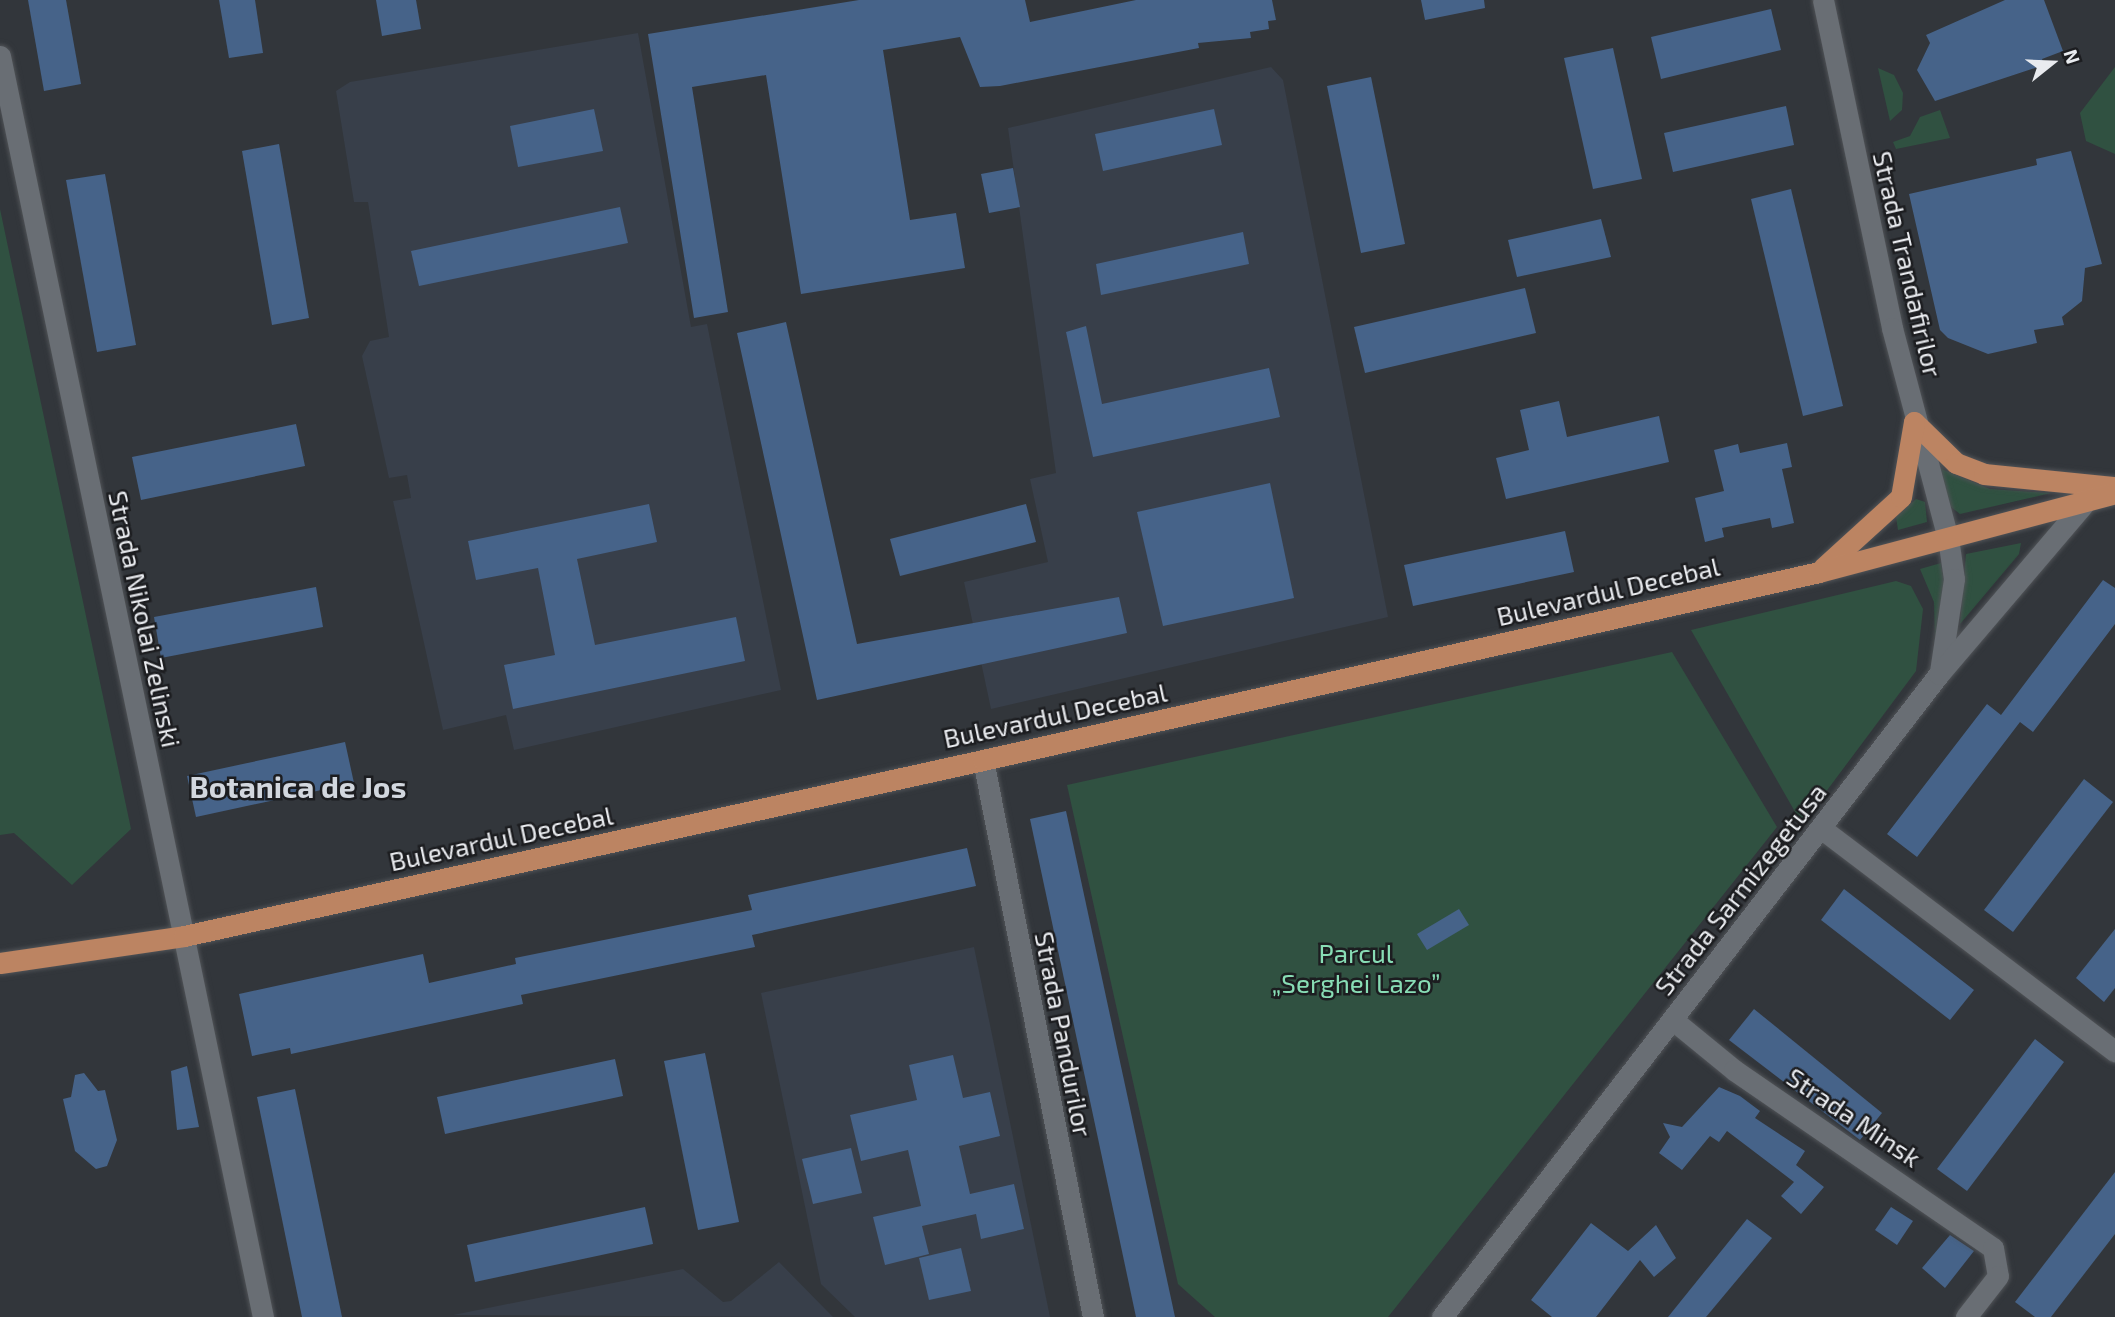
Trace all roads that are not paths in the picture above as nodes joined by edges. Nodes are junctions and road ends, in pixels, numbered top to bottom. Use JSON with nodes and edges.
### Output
{"nodes":[{"id":1,"x":1823,"y":0,"type":"edge"},
{"id":2,"x":0,"y":56,"type":"edge"},
{"id":3,"x":1914,"y":422,"type":"junction"},
{"id":4,"x":2115,"y":487,"type":"edge"},
{"id":5,"x":2115,"y":493,"type":"edge"},
{"id":6,"x":2087,"y":500,"type":"junction"},
{"id":7,"x":1948,"y":538,"type":"junction"},
{"id":8,"x":1819,"y":572,"type":"junction"},
{"id":9,"x":1940,"y":674,"type":"junction"},
{"id":10,"x":983,"y":761,"type":"junction"},
{"id":11,"x":1822,"y":829,"type":"junction"},
{"id":12,"x":184,"y":936,"type":"junction"},
{"id":13,"x":0,"y":963,"type":"edge"},
{"id":14,"x":1673,"y":1020,"type":"junction"},
{"id":15,"x":2115,"y":1051,"type":"edge"},
{"id":16,"x":263,"y":1317,"type":"edge"},
{"id":17,"x":1093,"y":1317,"type":"edge"},
{"id":18,"x":1442,"y":1317,"type":"edge"},
{"id":19,"x":1966,"y":1317,"type":"edge"}],
"edges":[{"from":1,"to":3,"type":"street","name":"Strada Trandafirilor"},
{"from":2,"to":12,"type":"street","name":"Strada Nikolai Zelinski"},
{"from":3,"to":4,"type":"main road"},
{"from":3,"to":7,"type":"street","name":"Strada Trandafirilor"},
{"from":3,"to":8,"type":"main road"},
{"from":5,"to":6,"type":"main road","name":"Bulevardul Decebal"},
{"from":6,"to":7,"type":"main road","name":"Bulevardul Decebal"},
{"from":6,"to":9,"type":"street","name":"Strada Sarmizegetusa"},
{"from":7,"to":8,"type":"main road","name":"Bulevardul Decebal"},
{"from":7,"to":9,"type":"street","name":"Strada Trandafirilor"},
{"from":8,"to":10,"type":"main road","name":"Bulevardul Decebal"},
{"from":9,"to":11,"type":"street","name":"Strada Sarmizegetusa"},
{"from":10,"to":12,"type":"main road","name":"Bulevardul Decebal"},
{"from":10,"to":17,"type":"street","name":"Strada Pandurilor"},
{"from":11,"to":14,"type":"street","name":"Strada Sarmizegetusa"},
{"from":11,"to":15,"type":"street"},
{"from":12,"to":13,"type":"main road","name":"Bulevardul Decebal"},
{"from":12,"to":16,"type":"street","name":"Strada Nikolai Zelinski"},
{"from":14,"to":18,"type":"street","name":"Strada Sarmizegetusa"},
{"from":14,"to":19,"type":"street","name":"Strada Minsk"}]}
